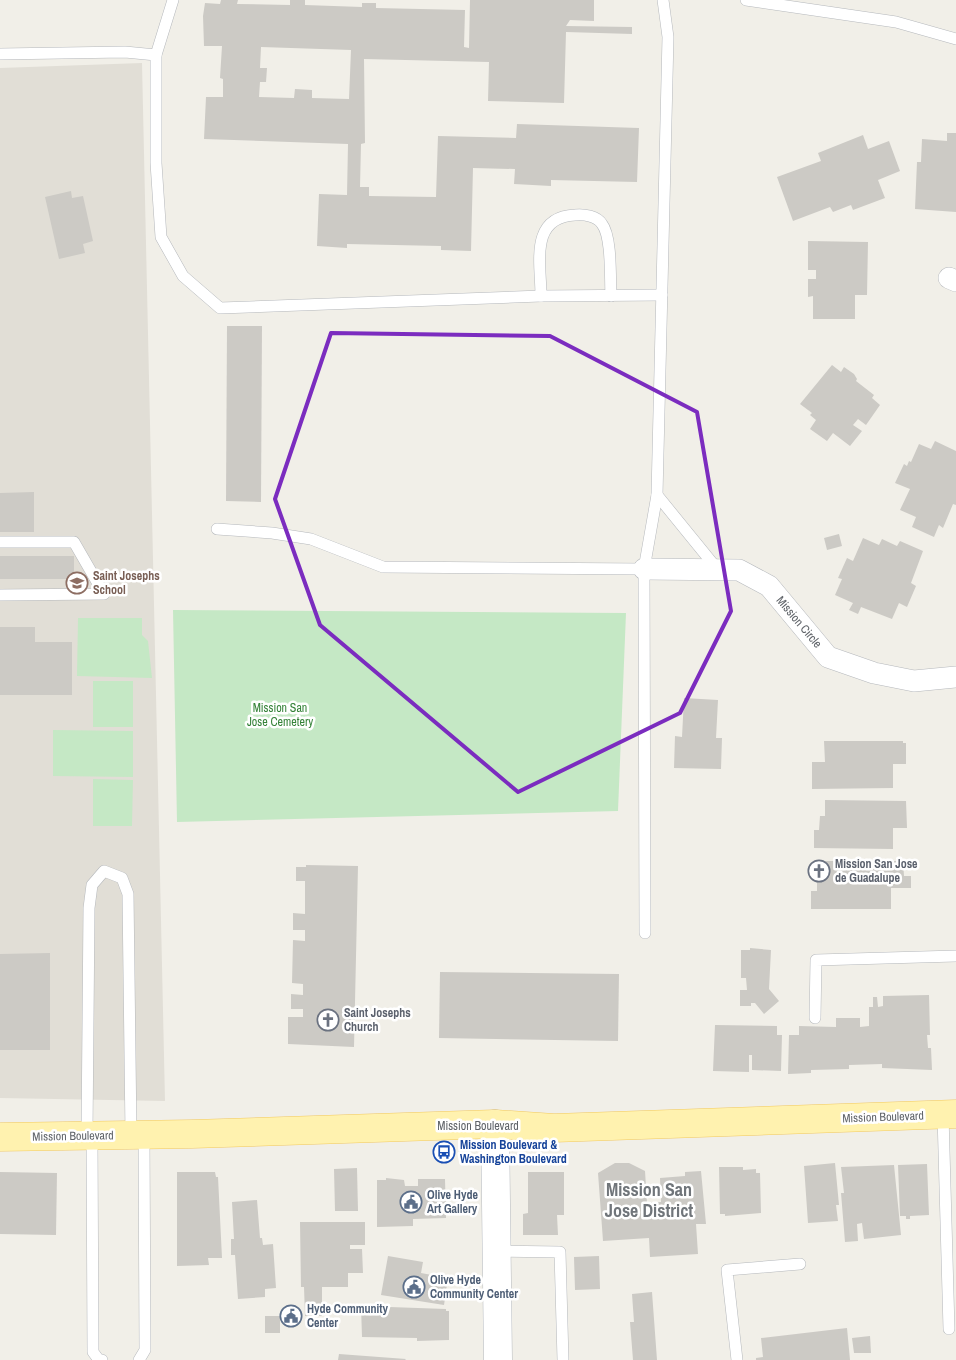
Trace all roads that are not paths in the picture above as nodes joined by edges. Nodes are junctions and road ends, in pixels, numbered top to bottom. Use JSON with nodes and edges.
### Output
{"nodes":[{"id":1,"x":173,"y":0,"type":"edge"},
{"id":2,"x":663,"y":0,"type":"edge"},
{"id":3,"x":746,"y":0,"type":"edge"},
{"id":4,"x":956,"y":39,"type":"edge"},
{"id":5,"x":0,"y":54,"type":"edge"},
{"id":6,"x":156,"y":55,"type":"junction"},
{"id":7,"x":662,"y":295,"type":"junction"},
{"id":8,"x":542,"y":296,"type":"junction"},
{"id":9,"x":610,"y":296,"type":"junction"},
{"id":10,"x":657,"y":495,"type":"junction"},
{"id":11,"x":217,"y":530,"type":"dead end"},
{"id":12,"x":0,"y":542,"type":"edge"},
{"id":13,"x":644,"y":569,"type":"junction"},
{"id":14,"x":718,"y":570,"type":"junction"},
{"id":15,"x":0,"y":595,"type":"edge"},
{"id":16,"x":956,"y":677,"type":"edge"},
{"id":17,"x":645,"y":932,"type":"dead end"},
{"id":18,"x":956,"y":956,"type":"edge"},
{"id":19,"x":815,"y":1018,"type":"dead end"},
{"id":20,"x":950,"y":1114,"type":"edge"},
{"id":21,"x":495,"y":1124,"type":"junction"},
{"id":22,"x":138,"y":1135,"type":"junction"},
{"id":23,"x":90,"y":1136,"type":"junction"},
{"id":24,"x":0,"y":1137,"type":"edge"},
{"id":25,"x":497,"y":1251,"type":"junction"},
{"id":26,"x":800,"y":1264,"type":"dead end"},
{"id":27,"x":948,"y":1330,"type":"dead end"},
{"id":28,"x":102,"y":1360,"type":"edge"},
{"id":29,"x":139,"y":1360,"type":"edge"},
{"id":30,"x":498,"y":1360,"type":"edge"},
{"id":31,"x":563,"y":1360,"type":"edge"},
{"id":32,"x":737,"y":1360,"type":"edge"}],
"edges":[{"from":1,"to":6,"type":"lane"},
{"from":2,"to":7,"type":"lane"},
{"from":3,"to":4,"type":"lane"},
{"from":5,"to":6,"type":"lane"},
{"from":6,"to":8,"type":"lane"},
{"from":7,"to":9,"type":"lane"},
{"from":7,"to":10,"type":"lane"},
{"from":8,"to":9,"type":"lane"},
{"from":8,"to":9,"type":"lane"},
{"from":10,"to":13,"type":"lane"},
{"from":10,"to":14,"type":"lane"},
{"from":11,"to":13,"type":"lane"},
{"from":12,"to":15,"type":"lane"},
{"from":13,"to":14,"type":"street","name":"Mission Circle"},
{"from":13,"to":17,"type":"lane"},
{"from":14,"to":16,"type":"street","name":"Mission Circle"},
{"from":18,"to":19,"type":"lane"},
{"from":20,"to":21,"type":"main road","name":"Mission Boulevard"},
{"from":20,"to":27,"type":"lane"},
{"from":21,"to":22,"type":"main road","name":"Mission Boulevard"},
{"from":21,"to":25,"type":"street"},
{"from":22,"to":23,"type":"main road","name":"Mission Boulevard"},
{"from":22,"to":23,"type":"lane"},
{"from":22,"to":29,"type":"lane"},
{"from":23,"to":24,"type":"main road","name":"Mission Boulevard"},
{"from":23,"to":28,"type":"lane"},
{"from":25,"to":30,"type":"street"},
{"from":25,"to":31,"type":"lane"},
{"from":26,"to":32,"type":"lane"}]}
